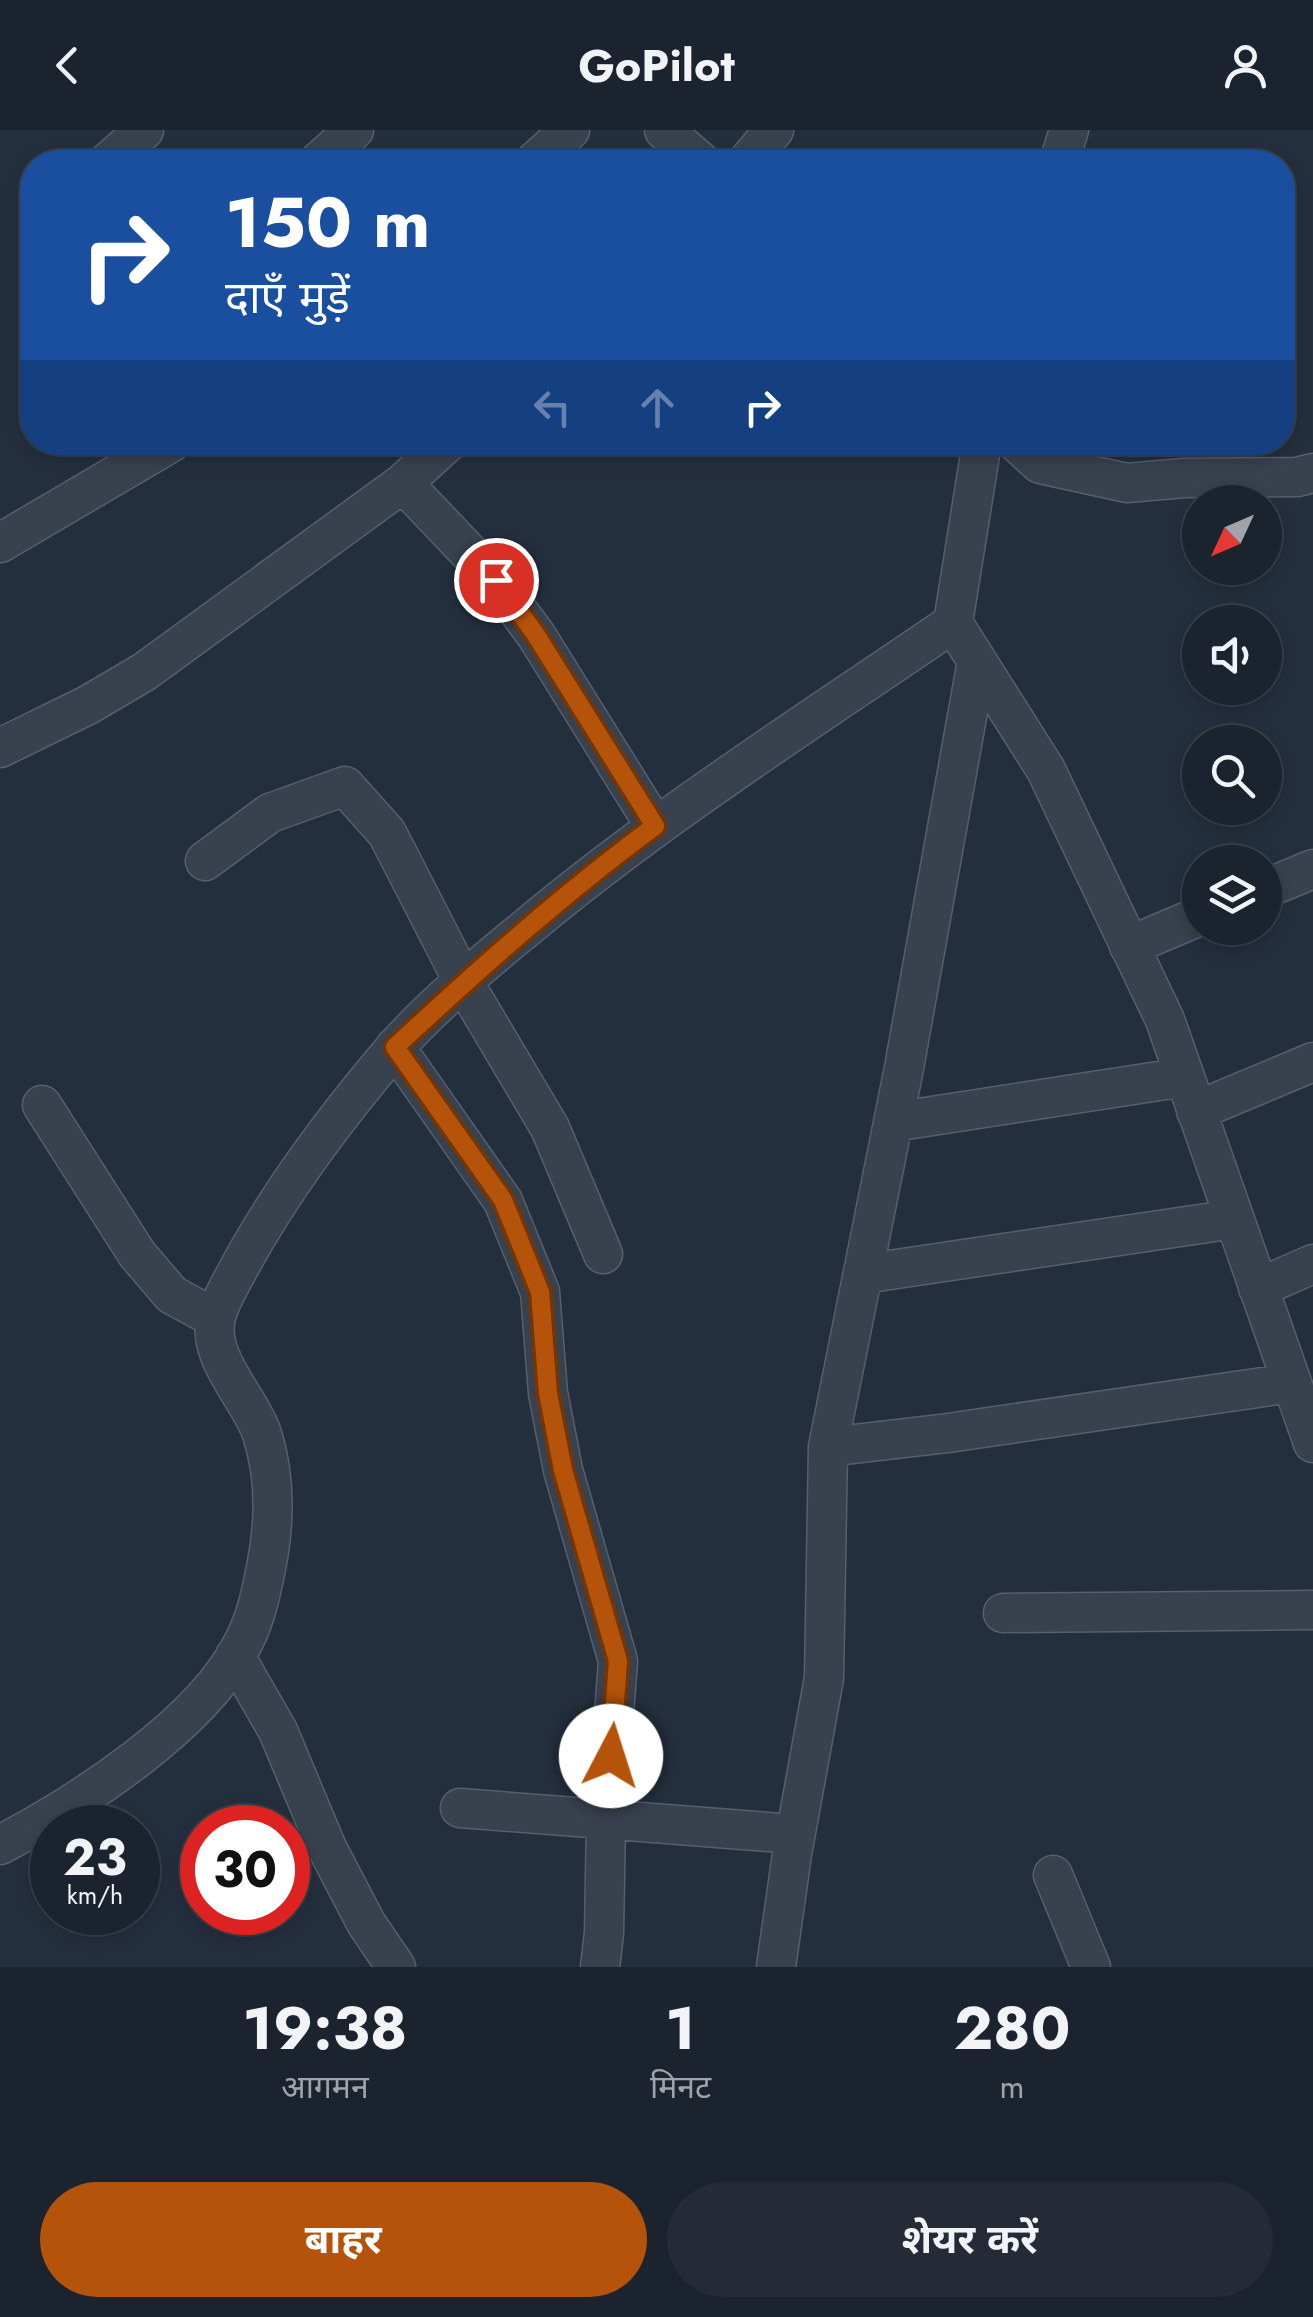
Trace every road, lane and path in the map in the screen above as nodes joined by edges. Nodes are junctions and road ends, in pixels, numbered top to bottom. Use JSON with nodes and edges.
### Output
{"nodes":[{"id":1,"x":144,"y":130,"type":"edge"},
{"id":2,"x":354,"y":130,"type":"edge"},
{"id":3,"x":570,"y":130,"type":"edge"},
{"id":4,"x":664,"y":130,"type":"edge"},
{"id":5,"x":774,"y":130,"type":"edge"},
{"id":6,"x":122,"y":150,"type":"edge"},
{"id":7,"x":332,"y":150,"type":"edge"},
{"id":8,"x":548,"y":150,"type":"edge"},
{"id":9,"x":687,"y":150,"type":"edge"},
{"id":10,"x":758,"y":150,"type":"edge"},
{"id":11,"x":150,"y":455,"type":"edge"},
{"id":12,"x":434,"y":455,"type":"edge"},
{"id":13,"x":980,"y":455,"type":"edge"},
{"id":14,"x":1030,"y":455,"type":"edge"},
{"id":15,"x":1313,"y":474,"type":"edge"},
{"id":16,"x":403,"y":483,"type":"junction"},
{"id":17,"x":0,"y":543,"type":"edge"},
{"id":18,"x":953,"y":623,"type":"junction"},
{"id":19,"x":977,"y":661,"type":"junction"},
{"id":20,"x":0,"y":748,"type":"edge"},
{"id":21,"x":655,"y":826,"type":"junction"},
{"id":22,"x":205,"y":862,"type":"dead end"},
{"id":23,"x":1313,"y":869,"type":"edge"},
{"id":24,"x":1282,"y":882,"type":"edge"},
{"id":25,"x":1182,"y":924,"type":"edge"},
{"id":26,"x":1129,"y":946,"type":"junction"},
{"id":27,"x":464,"y":984,"type":"junction"},
{"id":28,"x":395,"y":1047,"type":"junction"},
{"id":29,"x":1313,"y":1062,"type":"edge"},
{"id":30,"x":1190,"y":1094,"type":"junction"},
{"id":31,"x":42,"y":1105,"type":"dead end"},
{"id":32,"x":893,"y":1122,"type":"junction"},
{"id":33,"x":1234,"y":1219,"type":"junction"},
{"id":34,"x":603,"y":1254,"type":"dead end"},
{"id":35,"x":1313,"y":1264,"type":"edge"},
{"id":36,"x":862,"y":1274,"type":"junction"},
{"id":37,"x":1258,"y":1288,"type":"junction"},
{"id":38,"x":216,"y":1318,"type":"junction"},
{"id":39,"x":1291,"y":1383,"type":"junction"},
{"id":40,"x":1313,"y":1443,"type":"edge"},
{"id":41,"x":828,"y":1447,"type":"junction"},
{"id":42,"x":1313,"y":1610,"type":"edge"},
{"id":43,"x":1003,"y":1613,"type":"dead end"},
{"id":44,"x":235,"y":1656,"type":"junction"},
{"id":45,"x":460,"y":1808,"type":"dead end"},
{"id":46,"x":606,"y":1822,"type":"junction"},
{"id":47,"x":796,"y":1834,"type":"junction"},
{"id":48,"x":0,"y":1845,"type":"edge"},
{"id":49,"x":1053,"y":1875,"type":"dead end"},
{"id":50,"x":396,"y":1967,"type":"edge"},
{"id":51,"x":600,"y":1967,"type":"edge"},
{"id":52,"x":776,"y":1967,"type":"edge"},
{"id":53,"x":1090,"y":1967,"type":"edge"}],
"edges":[{"from":1,"to":6,"type":"street"},
{"from":2,"to":7,"type":"street"},
{"from":3,"to":8,"type":"street"},
{"from":4,"to":9,"type":"street"},
{"from":5,"to":10,"type":"street"},
{"from":11,"to":17,"type":"street"},
{"from":12,"to":16,"type":"street"},
{"from":13,"to":18,"type":"street"},
{"from":14,"to":15,"type":"street"},
{"from":16,"to":20,"type":"street"},
{"from":16,"to":21,"type":"street"},
{"from":18,"to":19,"type":"street"},
{"from":18,"to":21,"type":"street"},
{"from":19,"to":26,"type":"street"},
{"from":19,"to":32,"type":"street"},
{"from":21,"to":27,"type":"street"},
{"from":22,"to":27,"type":"street"},
{"from":23,"to":24,"type":"street"},
{"from":25,"to":26,"type":"street"},
{"from":26,"to":30,"type":"street"},
{"from":27,"to":28,"type":"street"},
{"from":27,"to":34,"type":"street"},
{"from":28,"to":38,"type":"street"},
{"from":28,"to":46,"type":"street"},
{"from":29,"to":30,"type":"street"},
{"from":30,"to":32,"type":"street"},
{"from":30,"to":33,"type":"street"},
{"from":31,"to":38,"type":"street"},
{"from":32,"to":36,"type":"street"},
{"from":33,"to":36,"type":"street"},
{"from":33,"to":37,"type":"street"},
{"from":35,"to":37,"type":"street"},
{"from":36,"to":41,"type":"street"},
{"from":37,"to":39,"type":"street"},
{"from":38,"to":44,"type":"street"},
{"from":39,"to":40,"type":"street"},
{"from":39,"to":41,"type":"street"},
{"from":41,"to":47,"type":"street"},
{"from":42,"to":43,"type":"street"},
{"from":44,"to":48,"type":"street"},
{"from":44,"to":50,"type":"street"},
{"from":45,"to":46,"type":"street"},
{"from":46,"to":47,"type":"street"},
{"from":46,"to":51,"type":"street"},
{"from":47,"to":52,"type":"street"},
{"from":49,"to":53,"type":"street"}]}
